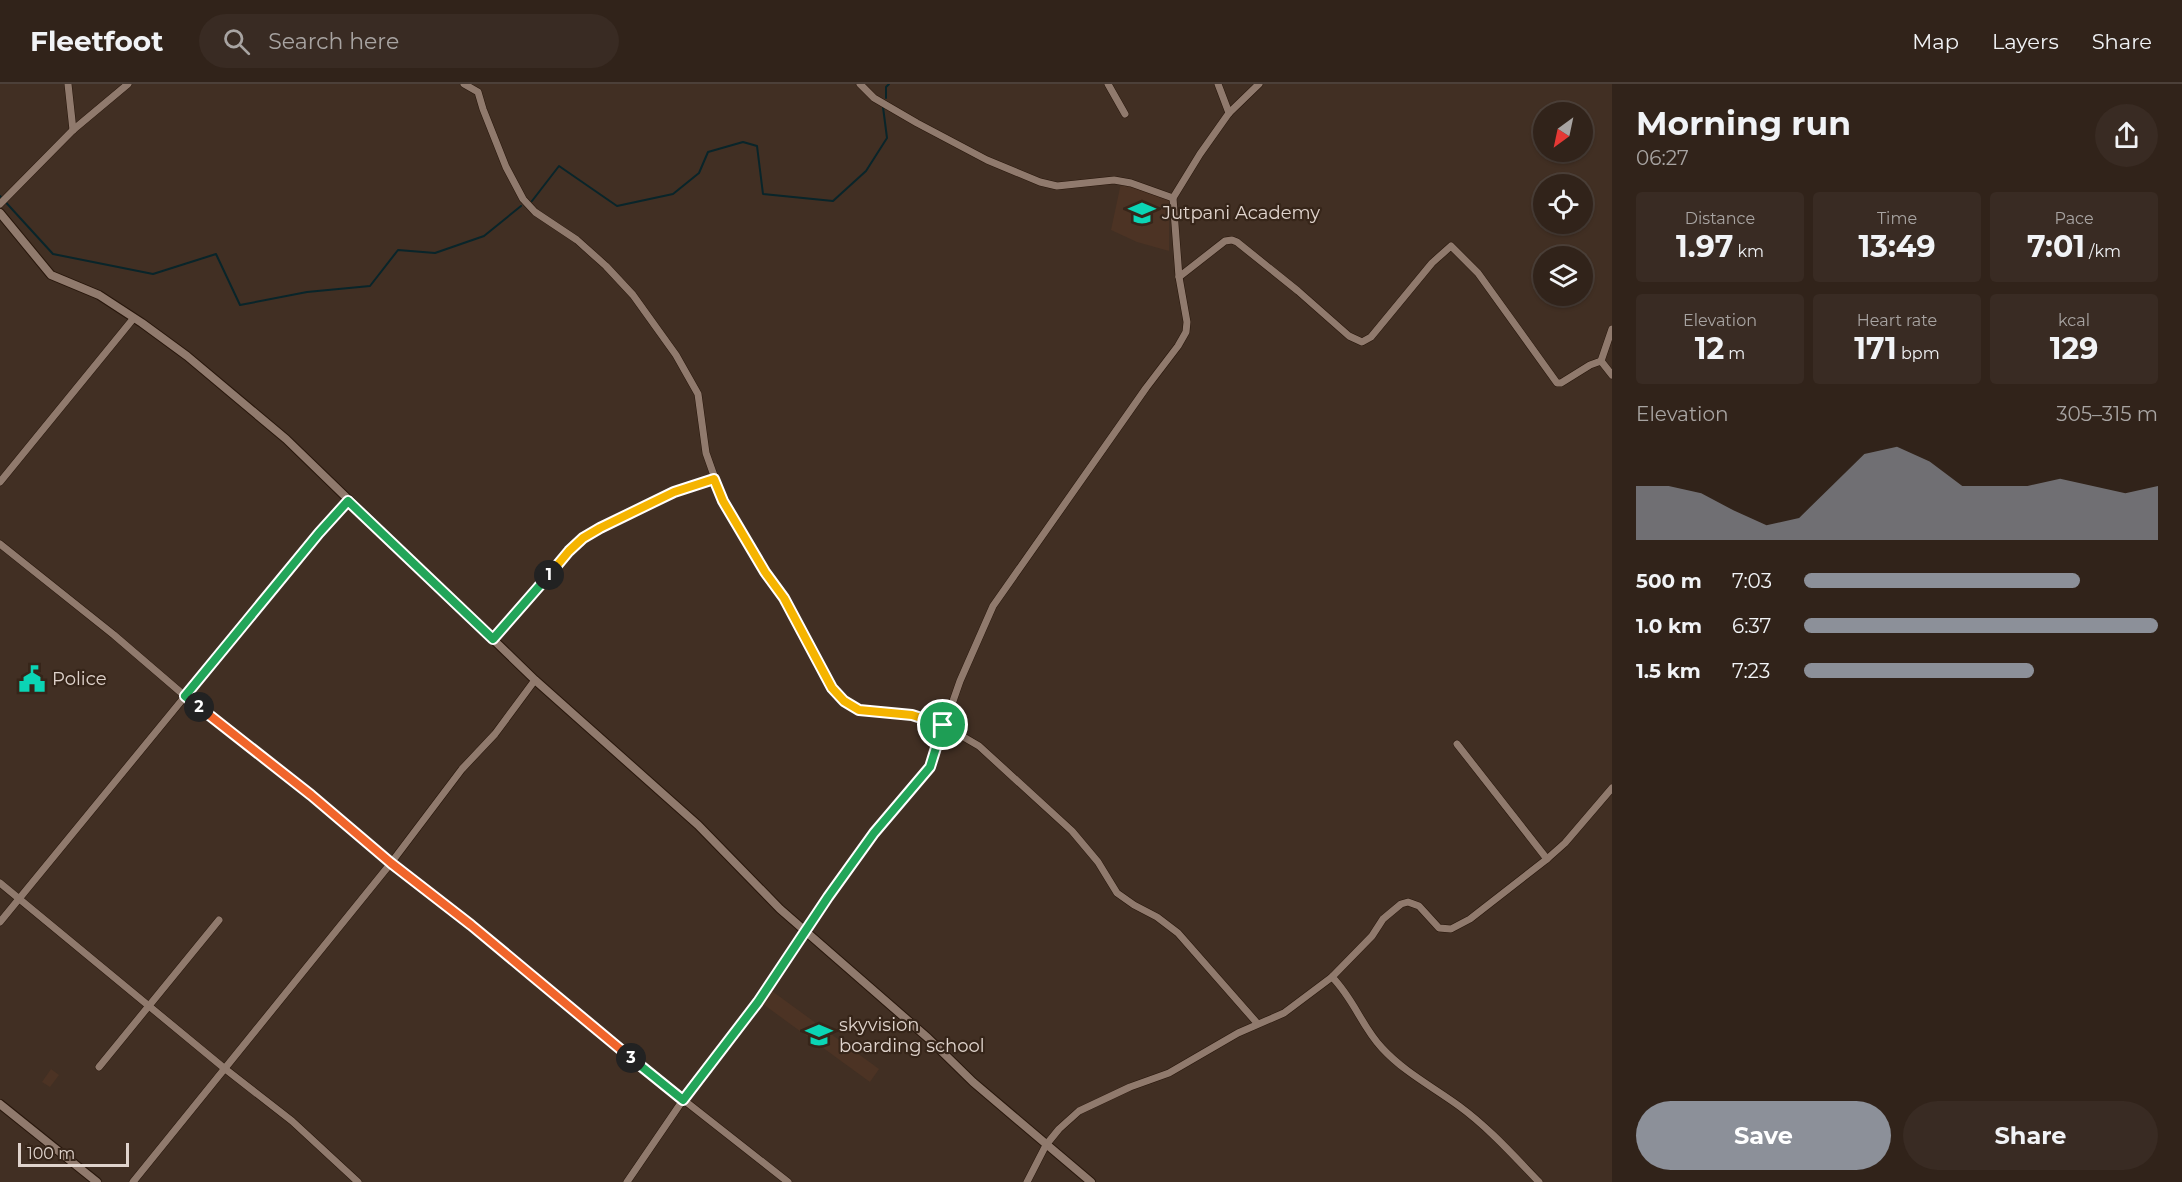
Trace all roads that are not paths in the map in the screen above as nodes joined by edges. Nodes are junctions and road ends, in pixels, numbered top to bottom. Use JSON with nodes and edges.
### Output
{"nodes":[{"id":1,"x":68,"y":84,"type":"edge"},
{"id":2,"x":128,"y":84,"type":"edge"},
{"id":3,"x":464,"y":84,"type":"edge"},
{"id":4,"x":860,"y":84,"type":"edge"},
{"id":5,"x":1108,"y":84,"type":"edge"},
{"id":6,"x":1218,"y":84,"type":"edge"},
{"id":7,"x":1259,"y":84,"type":"edge"},
{"id":8,"x":1229,"y":113,"type":"junction"},
{"id":9,"x":1125,"y":114,"type":"dead end"},
{"id":10,"x":73,"y":130,"type":"junction"},
{"id":11,"x":1173,"y":198,"type":"junction"},
{"id":12,"x":0,"y":204,"type":"edge"},
{"id":13,"x":0,"y":213,"type":"edge"},
{"id":14,"x":1179,"y":277,"type":"junction"},
{"id":15,"x":134,"y":319,"type":"junction"},
{"id":16,"x":1612,"y":329,"type":"edge"},
{"id":17,"x":1601,"y":361,"type":"junction"},
{"id":18,"x":1612,"y":375,"type":"edge"},
{"id":19,"x":714,"y":479,"type":"junction"},
{"id":20,"x":0,"y":482,"type":"edge"},
{"id":21,"x":348,"y":501,"type":"junction"},
{"id":22,"x":0,"y":544,"type":"edge"},
{"id":23,"x":493,"y":639,"type":"junction"},
{"id":24,"x":535,"y":680,"type":"junction"},
{"id":25,"x":185,"y":696,"type":"junction"},
{"id":26,"x":943,"y":725,"type":"junction"},
{"id":27,"x":1457,"y":744,"type":"dead end"},
{"id":28,"x":1612,"y":788,"type":"edge"},
{"id":29,"x":1547,"y":859,"type":"junction"},
{"id":30,"x":391,"y":863,"type":"junction"},
{"id":31,"x":0,"y":883,"type":"edge"},
{"id":32,"x":18,"y":899,"type":"junction"},
{"id":33,"x":219,"y":920,"type":"dead end"},
{"id":34,"x":0,"y":922,"type":"edge"},
{"id":35,"x":805,"y":931,"type":"junction"},
{"id":36,"x":1332,"y":977,"type":"junction"},
{"id":37,"x":148,"y":1006,"type":"junction"},
{"id":38,"x":1257,"y":1023,"type":"junction"},
{"id":39,"x":99,"y":1067,"type":"dead end"},
{"id":40,"x":224,"y":1068,"type":"junction"},
{"id":41,"x":683,"y":1100,"type":"junction"},
{"id":42,"x":0,"y":1104,"type":"edge"},
{"id":43,"x":1046,"y":1145,"type":"junction"},
{"id":44,"x":97,"y":1182,"type":"edge"},
{"id":45,"x":133,"y":1182,"type":"edge"},
{"id":46,"x":358,"y":1182,"type":"edge"},
{"id":47,"x":627,"y":1182,"type":"edge"},
{"id":48,"x":788,"y":1182,"type":"edge"},
{"id":49,"x":1027,"y":1182,"type":"edge"},
{"id":50,"x":1091,"y":1182,"type":"edge"},
{"id":51,"x":1539,"y":1182,"type":"edge"}],
"edges":[{"from":1,"to":10,"type":"street"},
{"from":2,"to":10,"type":"street"},
{"from":3,"to":19,"type":"street"},
{"from":4,"to":11,"type":"street"},
{"from":5,"to":9,"type":"street"},
{"from":6,"to":8,"type":"street"},
{"from":7,"to":8,"type":"street"},
{"from":8,"to":11,"type":"street"},
{"from":10,"to":12,"type":"street"},
{"from":11,"to":14,"type":"street"},
{"from":13,"to":15,"type":"street"},
{"from":14,"to":17,"type":"street"},
{"from":14,"to":26,"type":"street"},
{"from":15,"to":20,"type":"street"},
{"from":15,"to":21,"type":"street"},
{"from":16,"to":17,"type":"street"},
{"from":17,"to":18,"type":"street"},
{"from":19,"to":23,"type":"street"},
{"from":19,"to":26,"type":"street"},
{"from":21,"to":23,"type":"street"},
{"from":21,"to":25,"type":"street"},
{"from":22,"to":25,"type":"street"},
{"from":23,"to":24,"type":"street"},
{"from":24,"to":30,"type":"street"},
{"from":24,"to":35,"type":"street"},
{"from":25,"to":30,"type":"street"},
{"from":25,"to":32,"type":"street"},
{"from":26,"to":35,"type":"street"},
{"from":26,"to":38,"type":"street"},
{"from":27,"to":29,"type":"street"},
{"from":28,"to":29,"type":"street"},
{"from":29,"to":36,"type":"street"},
{"from":30,"to":40,"type":"street"},
{"from":30,"to":41,"type":"street"},
{"from":31,"to":32,"type":"street"},
{"from":32,"to":34,"type":"street"},
{"from":32,"to":37,"type":"street"},
{"from":33,"to":37,"type":"street"},
{"from":35,"to":41,"type":"street"},
{"from":35,"to":43,"type":"street"},
{"from":36,"to":38,"type":"street"},
{"from":36,"to":51,"type":"street"},
{"from":37,"to":39,"type":"street"},
{"from":37,"to":40,"type":"street"},
{"from":38,"to":43,"type":"street"},
{"from":40,"to":45,"type":"street"},
{"from":40,"to":46,"type":"street"},
{"from":41,"to":47,"type":"street"},
{"from":41,"to":48,"type":"street"},
{"from":42,"to":44,"type":"street"},
{"from":43,"to":49,"type":"street"},
{"from":43,"to":50,"type":"street"}]}
